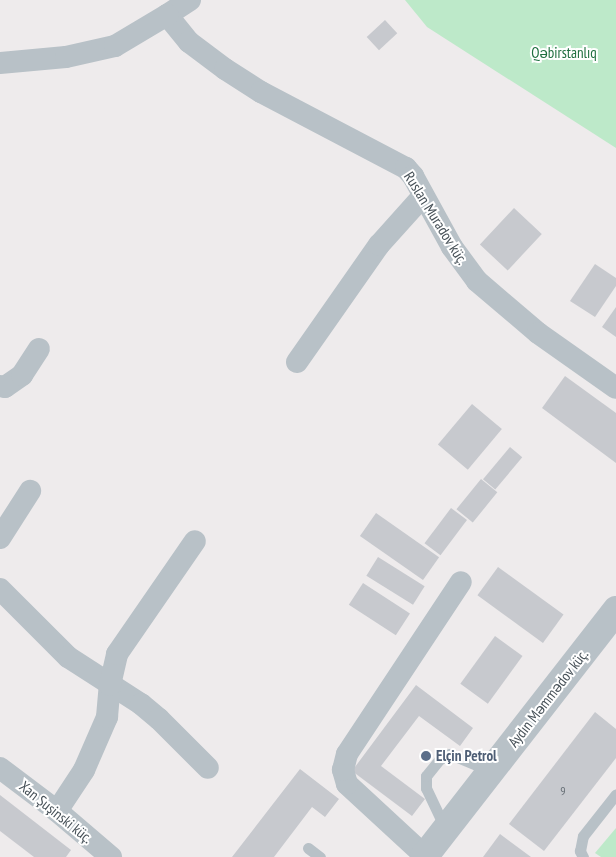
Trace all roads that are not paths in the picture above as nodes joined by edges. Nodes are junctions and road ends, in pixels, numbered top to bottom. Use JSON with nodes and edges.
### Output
{"nodes":[{"id":1,"x":190,"y":0,"type":"edge"},
{"id":2,"x":167,"y":15,"type":"junction"},
{"id":3,"x":0,"y":63,"type":"edge"},
{"id":4,"x":424,"y":196,"type":"junction"},
{"id":5,"x":39,"y":349,"type":"dead end"},
{"id":6,"x":297,"y":362,"type":"dead end"},
{"id":7,"x":0,"y":386,"type":"edge"},
{"id":8,"x":616,"y":388,"type":"edge"},
{"id":9,"x":30,"y":491,"type":"dead end"},
{"id":10,"x":0,"y":538,"type":"edge"},
{"id":11,"x":195,"y":541,"type":"dead end"},
{"id":12,"x":461,"y":582,"type":"dead end"},
{"id":13,"x":0,"y":589,"type":"edge"},
{"id":14,"x":616,"y":610,"type":"edge"},
{"id":15,"x":110,"y":685,"type":"junction"},
{"id":16,"x":0,"y":768,"type":"edge"},
{"id":17,"x":208,"y":768,"type":"dead end"},
{"id":18,"x":491,"y":771,"type":"junction"},
{"id":19,"x":616,"y":794,"type":"edge"},
{"id":20,"x":57,"y":811,"type":"junction"},
{"id":21,"x":446,"y":829,"type":"junction"},
{"id":22,"x":308,"y":848,"type":"dead end"},
{"id":23,"x":104,"y":855,"type":"edge"},
{"id":24,"x":425,"y":856,"type":"edge"},
{"id":25,"x":320,"y":857,"type":"edge"},
{"id":26,"x":582,"y":857,"type":"edge"}],
"edges":[{"from":1,"to":2,"type":"street"},
{"from":2,"to":3,"type":"street"},
{"from":2,"to":4,"type":"street","name":"Ruslan Muradov küç."},
{"from":4,"to":6,"type":"street"},
{"from":4,"to":8,"type":"street","name":"Ruslan Muradov küç."},
{"from":5,"to":7,"type":"street"},
{"from":9,"to":10,"type":"street"},
{"from":11,"to":15,"type":"street"},
{"from":12,"to":24,"type":"street"},
{"from":13,"to":15,"type":"street"},
{"from":14,"to":18,"type":"street","name":"Aydın Məmmədov küç."},
{"from":15,"to":17,"type":"street"},
{"from":15,"to":20,"type":"street"},
{"from":16,"to":20,"type":"street","name":"Xan Şuşinski küç."},
{"from":18,"to":21,"type":"street","name":"Aydın Məmmədov küç."},
{"from":18,"to":21,"type":"lane"},
{"from":19,"to":26,"type":"lane"},
{"from":20,"to":23,"type":"street","name":"Xan Şuşinski küç."},
{"from":21,"to":24,"type":"street","name":"Aydın Məmmədov küç."},
{"from":22,"to":25,"type":"lane"}]}
